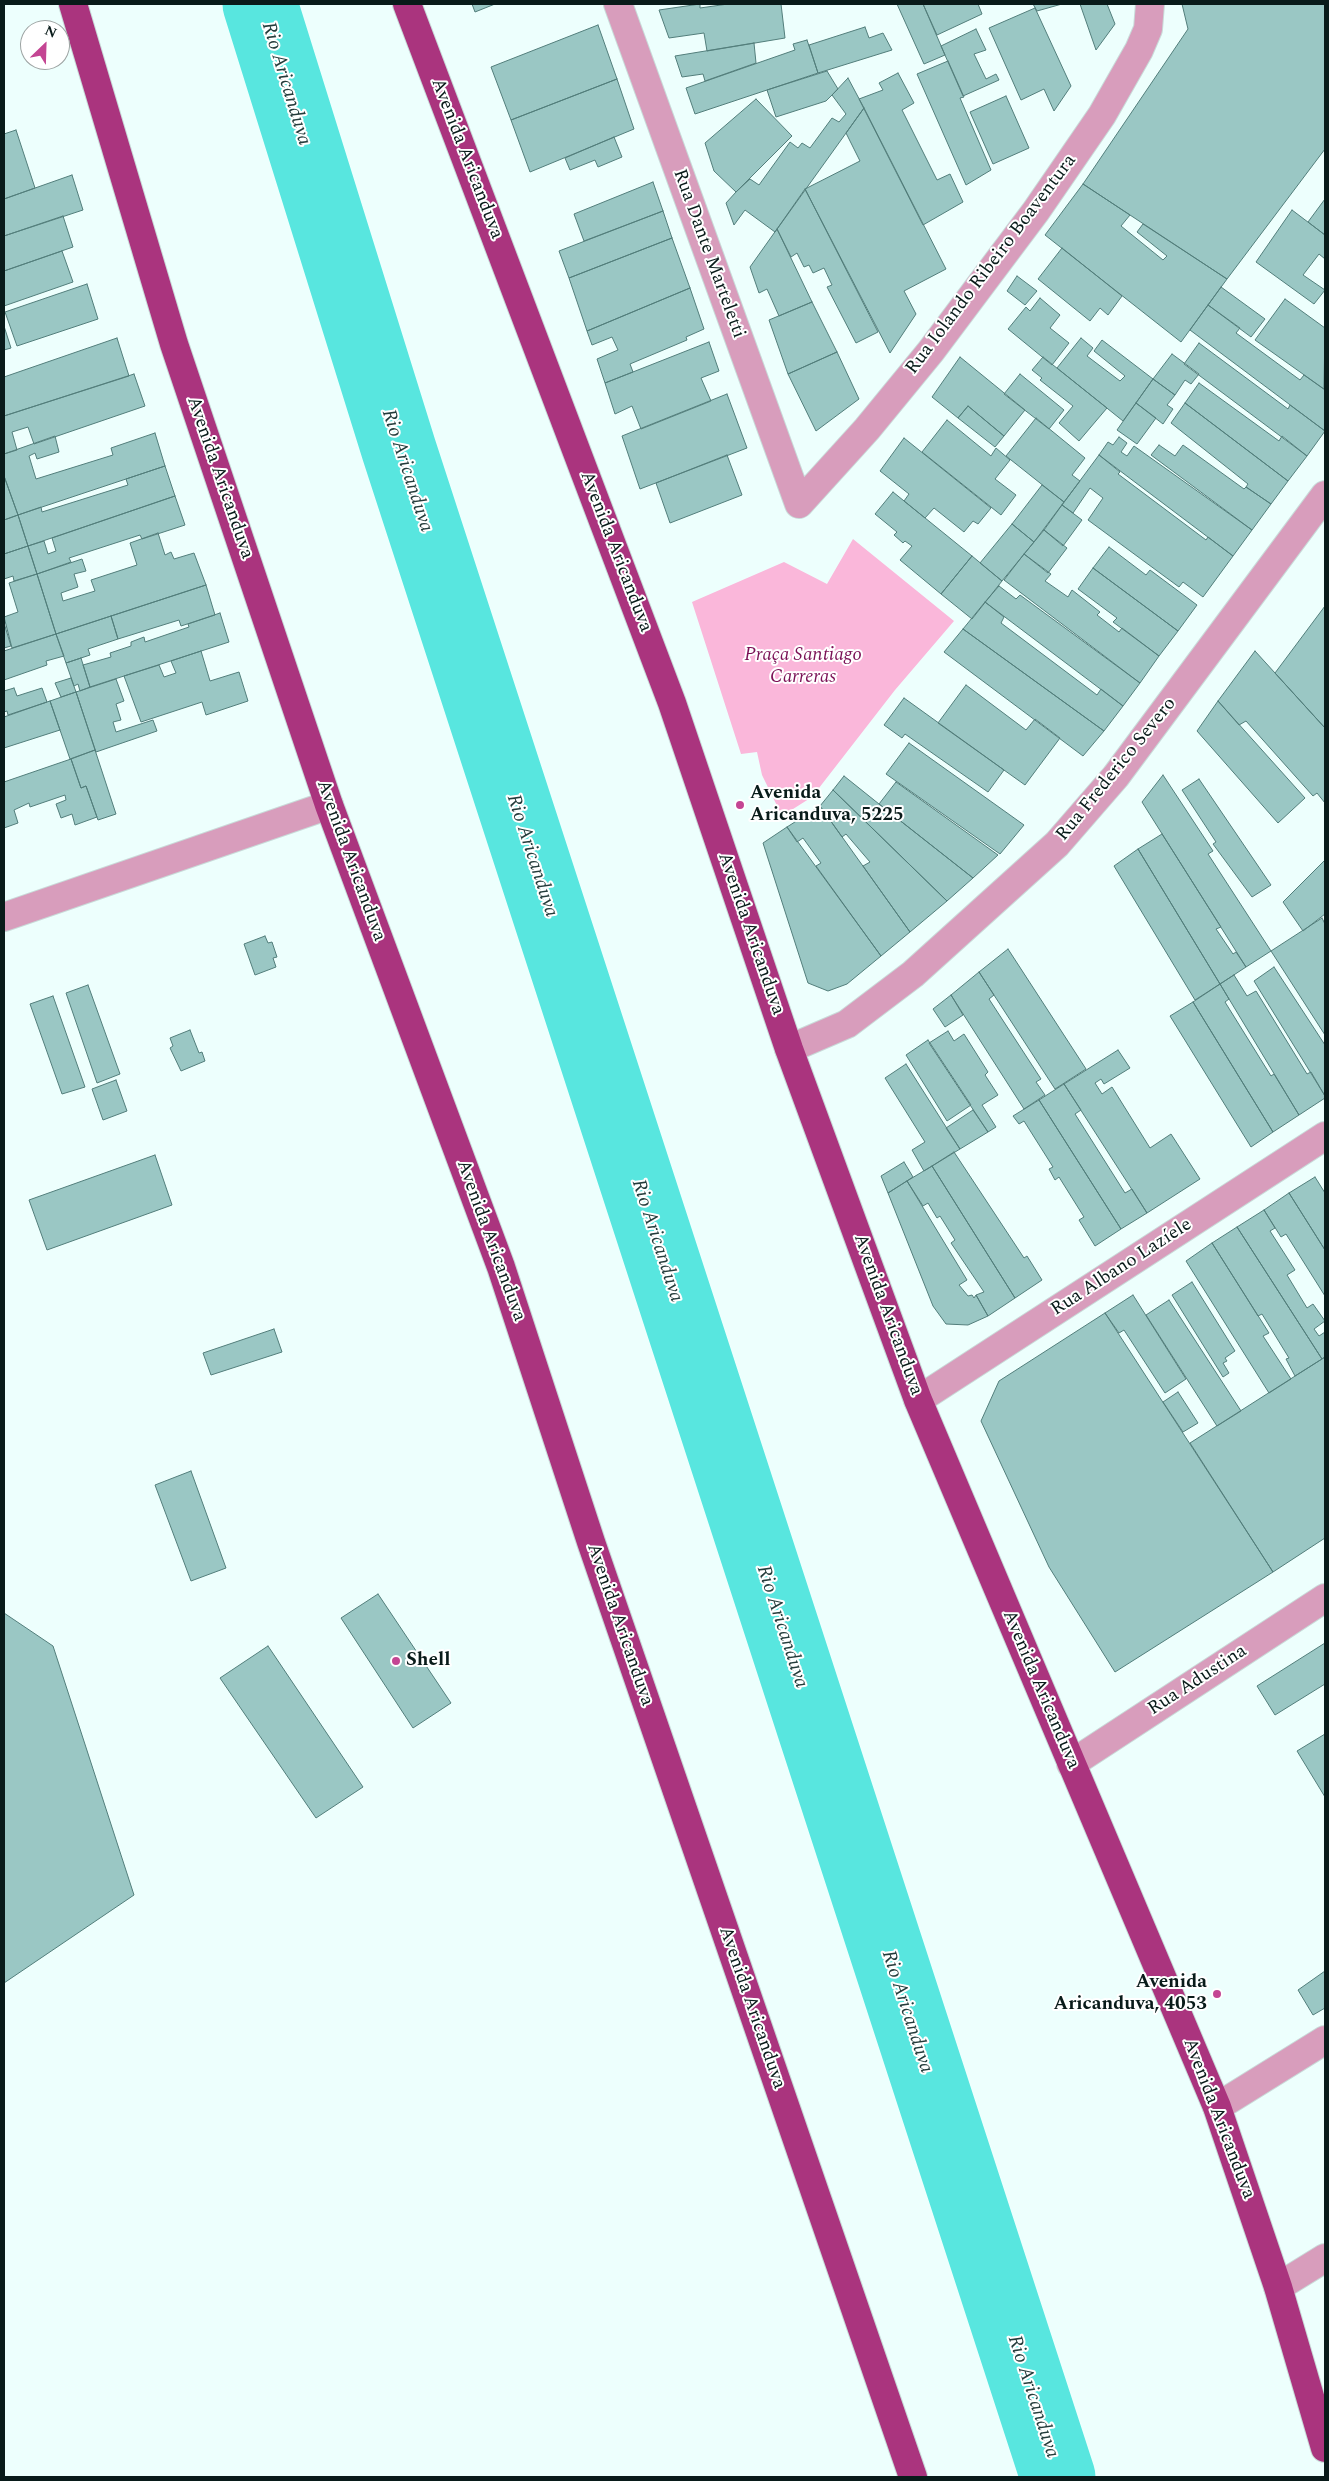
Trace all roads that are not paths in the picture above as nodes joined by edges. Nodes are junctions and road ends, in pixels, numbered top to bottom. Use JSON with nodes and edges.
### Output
{"nodes":[{"id":1,"x":73,"y":4,"type":"edge"},
{"id":2,"x":407,"y":4,"type":"edge"},
{"id":3,"x":618,"y":4,"type":"edge"},
{"id":4,"x":1150,"y":4,"type":"edge"},
{"id":5,"x":1325,"y":494,"type":"edge"},
{"id":6,"x":799,"y":504,"type":"joint"},
{"id":7,"x":329,"y":806,"type":"junction"},
{"id":8,"x":4,"y":917,"type":"edge"},
{"id":9,"x":789,"y":1049,"type":"junction"},
{"id":10,"x":1325,"y":1136,"type":"edge"},
{"id":11,"x":918,"y":1400,"type":"junction"},
{"id":12,"x":1325,"y":1598,"type":"edge"},
{"id":13,"x":1071,"y":1764,"type":"junction"},
{"id":14,"x":1325,"y":2040,"type":"edge"},
{"id":15,"x":1217,"y":2107,"type":"junction"},
{"id":16,"x":1325,"y":2258,"type":"edge"},
{"id":17,"x":1278,"y":2287,"type":"junction"},
{"id":18,"x":1325,"y":2448,"type":"edge"},
{"id":19,"x":913,"y":2477,"type":"edge"}],
"edges":[{"from":1,"to":7,"type":"highway","name":"Avenida Aricanduva"},
{"from":2,"to":9,"type":"highway","name":"Avenida Aricanduva"},
{"from":3,"to":6,"type":"street","name":"Rua Dante Marteletti"},
{"from":4,"to":6,"type":"street","name":"Rua Iolando Ribeiro Boaventura"},
{"from":5,"to":9,"type":"street","name":"Rua Frederico Severo"},
{"from":7,"to":8,"type":"street"},
{"from":7,"to":19,"type":"highway","name":"Avenida Aricanduva"},
{"from":9,"to":11,"type":"highway","name":"Avenida Aricanduva"},
{"from":10,"to":11,"type":"street","name":"Rua Albano Lazíele"},
{"from":11,"to":13,"type":"highway","name":"Avenida Aricanduva"},
{"from":12,"to":13,"type":"street","name":"Rua Adustina"},
{"from":13,"to":15,"type":"highway","name":"Avenida Aricanduva"},
{"from":14,"to":15,"type":"street"},
{"from":15,"to":17,"type":"highway","name":"Avenida Aricanduva"},
{"from":16,"to":17,"type":"street"},
{"from":17,"to":18,"type":"highway","name":"Avenida Aricanduva"}]}
